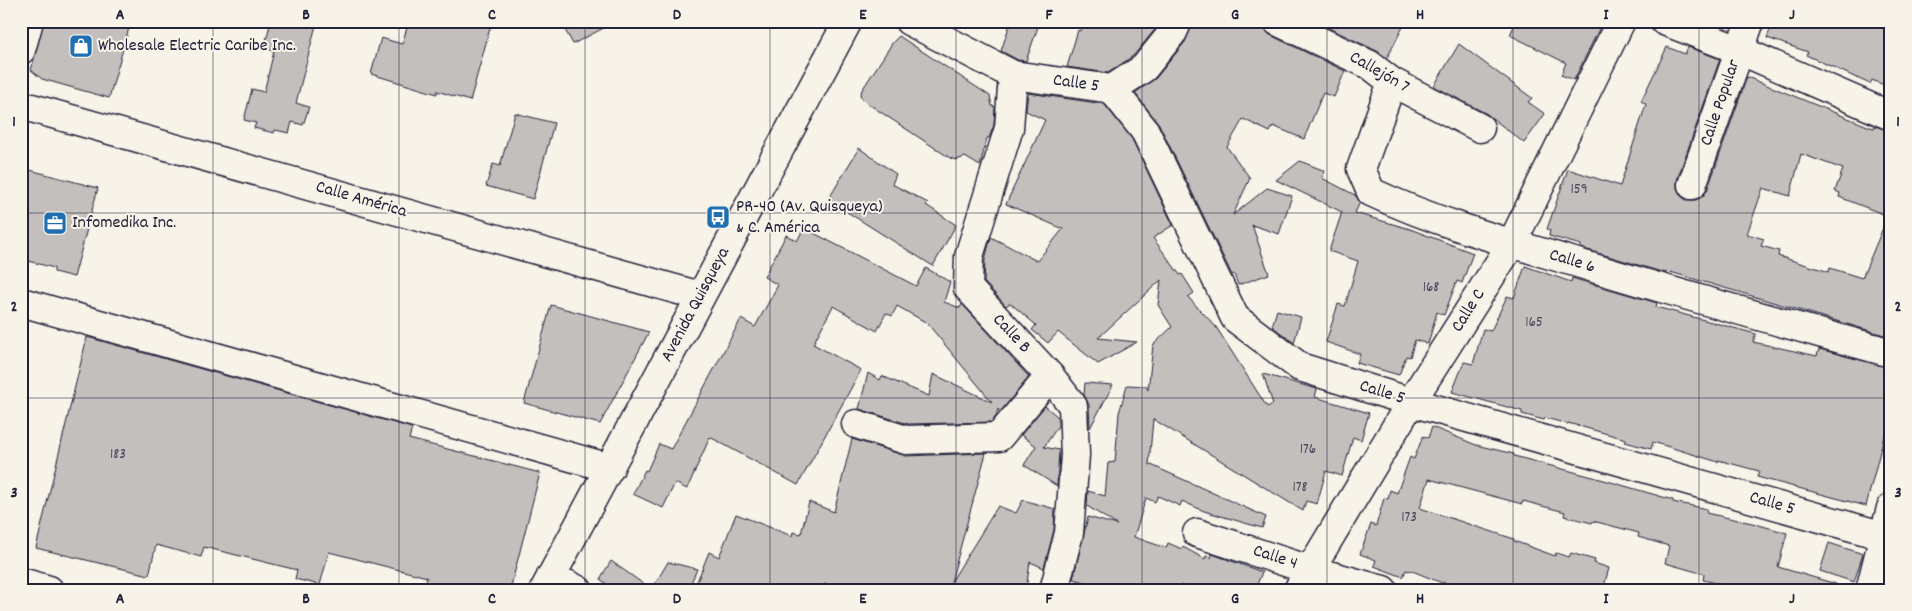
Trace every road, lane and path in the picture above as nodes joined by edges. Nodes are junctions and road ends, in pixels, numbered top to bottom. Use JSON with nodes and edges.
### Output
{"nodes":[{"id":1,"x":29,"y":21,"type":"edge"},
{"id":2,"x":848,"y":21,"type":"edge"},
{"id":3,"x":909,"y":21,"type":"edge"},
{"id":4,"x":1178,"y":21,"type":"edge"},
{"id":5,"x":1277,"y":21,"type":"edge"},
{"id":6,"x":1621,"y":21,"type":"edge"},
{"id":7,"x":1664,"y":21,"type":"edge"},
{"id":8,"x":1750,"y":21,"type":"edge"},
{"id":9,"x":21,"y":50,"type":"edge"},
{"id":10,"x":1739,"y":50,"type":"junction"},
{"id":11,"x":1013,"y":75,"type":"junction"},
{"id":12,"x":1392,"y":82,"type":"junction"},
{"id":13,"x":1112,"y":89,"type":"junction"},
{"id":14,"x":21,"y":105,"type":"edge"},
{"id":15,"x":1891,"y":116,"type":"edge"},
{"id":16,"x":1480,"y":128,"type":"dead end"},
{"id":17,"x":1692,"y":185,"type":"dead end"},
{"id":18,"x":1512,"y":243,"type":"junction"},
{"id":19,"x":700,"y":296,"type":"junction"},
{"id":20,"x":21,"y":302,"type":"edge"},
{"id":21,"x":1891,"y":353,"type":"edge"},
{"id":22,"x":1050,"y":376,"type":"junction"},
{"id":23,"x":1411,"y":402,"type":"junction"},
{"id":24,"x":856,"y":424,"type":"dead end"},
{"id":25,"x":610,"y":468,"type":"junction"},
{"id":26,"x":1891,"y":508,"type":"edge"},
{"id":27,"x":1197,"y":533,"type":"dead end"},
{"id":28,"x":1888,"y":538,"type":"edge"},
{"id":29,"x":1304,"y":580,"type":"edge"},
{"id":30,"x":21,"y":582,"type":"edge"},
{"id":31,"x":547,"y":583,"type":"edge"},
{"id":32,"x":49,"y":590,"type":"edge"},
{"id":33,"x":578,"y":590,"type":"edge"},
{"id":34,"x":1054,"y":590,"type":"edge"},
{"id":35,"x":1383,"y":590,"type":"edge"},
{"id":36,"x":1870,"y":590,"type":"edge"}],
"edges":[{"from":1,"to":9,"type":"street"},
{"from":2,"to":19,"type":"street","name":"Avenida Quisqueya"},
{"from":3,"to":11,"type":"street","name":"Calle 5"},
{"from":4,"to":13,"type":"street"},
{"from":5,"to":12,"type":"street","name":"Callejón 7"},
{"from":6,"to":18,"type":"street","name":"Calle C"},
{"from":7,"to":10,"type":"street"},
{"from":8,"to":10,"type":"street","name":"Calle Popular"},
{"from":10,"to":15,"type":"street"},
{"from":10,"to":17,"type":"street","name":"Calle Popular"},
{"from":11,"to":13,"type":"street","name":"Calle 5"},
{"from":11,"to":22,"type":"street","name":"Calle B"},
{"from":12,"to":16,"type":"street","name":"Callejón 7"},
{"from":12,"to":18,"type":"street","name":"Calle 6"},
{"from":13,"to":23,"type":"street","name":"Calle 5"},
{"from":14,"to":19,"type":"street","name":"Calle América"},
{"from":18,"to":21,"type":"street","name":"Calle 6"},
{"from":18,"to":23,"type":"street","name":"Calle C"},
{"from":19,"to":25,"type":"street","name":"Avenida Quisqueya"},
{"from":20,"to":25,"type":"street"},
{"from":22,"to":24,"type":"street"},
{"from":22,"to":34,"type":"street","name":"Calle B"},
{"from":23,"to":28,"type":"street","name":"Calle 5"},
{"from":23,"to":29,"type":"street","name":"Calle C"},
{"from":25,"to":31,"type":"street","name":"Avenida Quisqueya"},
{"from":26,"to":28,"type":"street"},
{"from":27,"to":29,"type":"street","name":"Calle 4"},
{"from":28,"to":36,"type":"street"},
{"from":29,"to":35,"type":"street","name":"Calle 4"},
{"from":30,"to":32,"type":"street"},
{"from":31,"to":33,"type":"street"}]}
